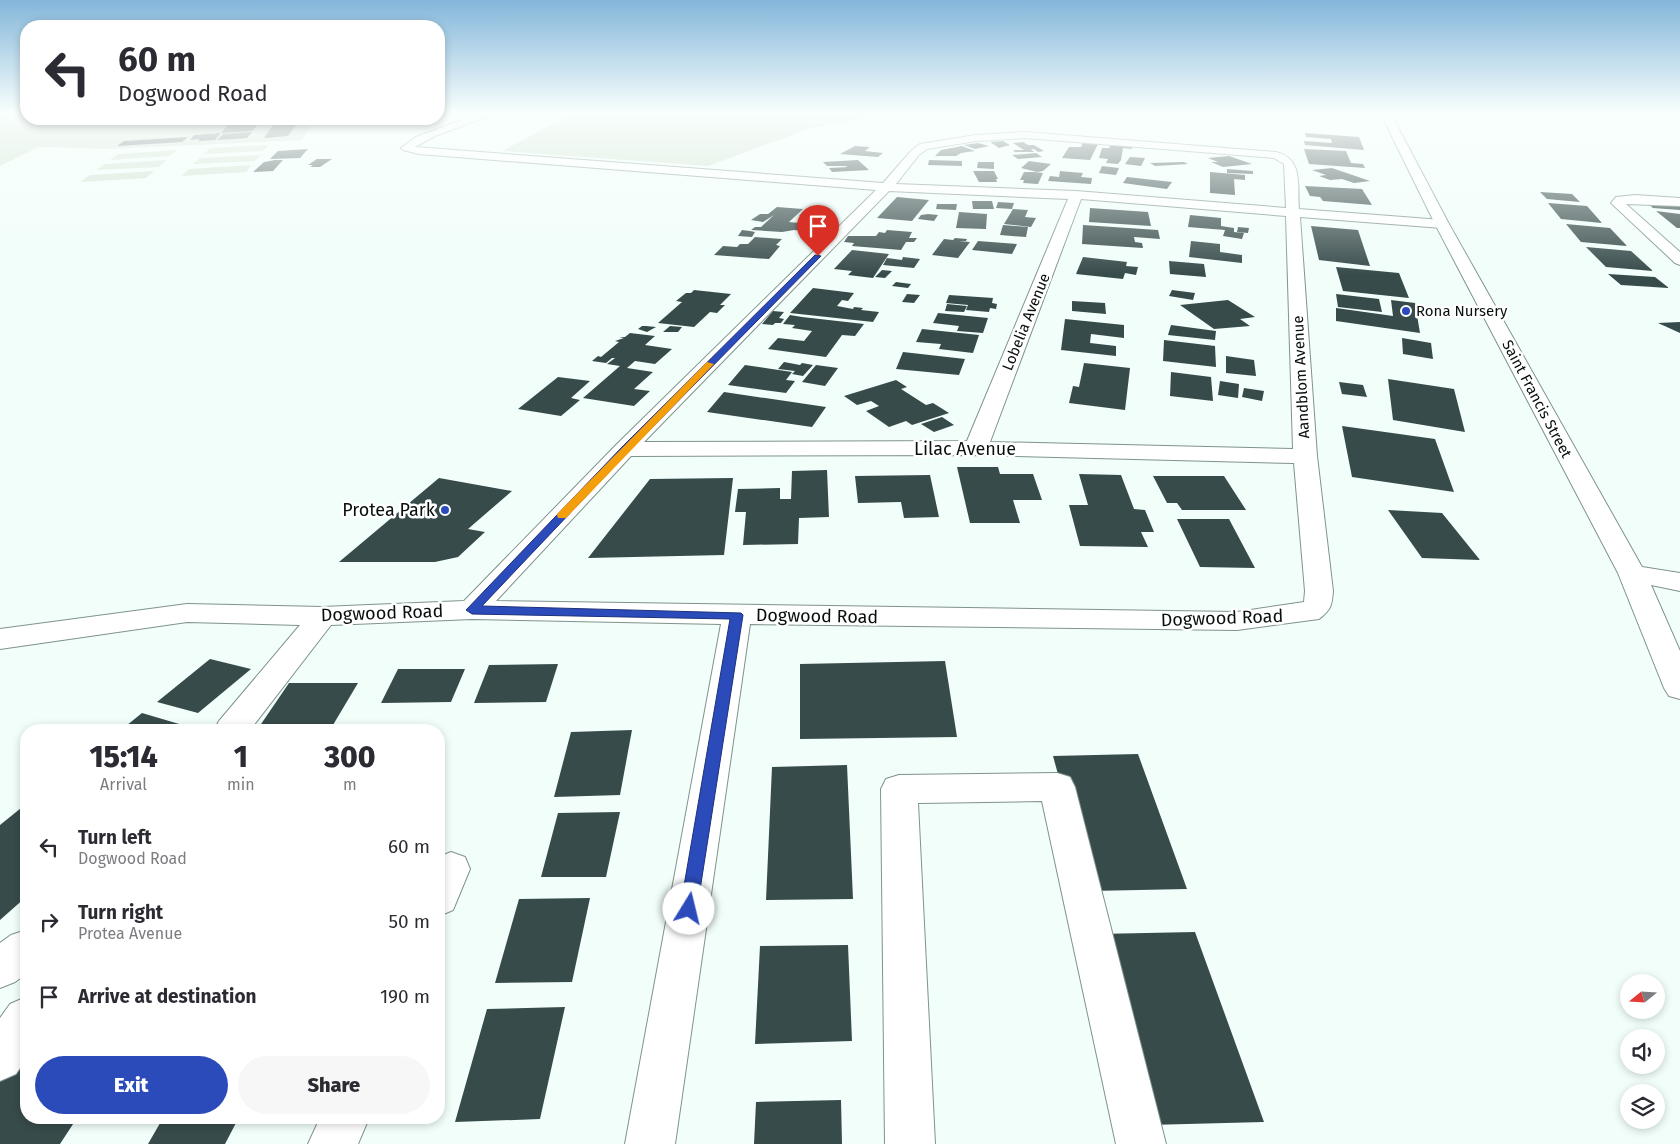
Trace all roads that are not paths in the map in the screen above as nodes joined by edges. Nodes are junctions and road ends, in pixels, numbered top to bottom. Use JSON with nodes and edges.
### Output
{"nodes":[{"id":1,"x":632,"y":167,"type":"edge"},
{"id":2,"x":903,"y":167,"type":"edge"},
{"id":3,"x":1290,"y":167,"type":"edge"},
{"id":4,"x":1413,"y":167,"type":"edge"},
{"id":5,"x":886,"y":187,"type":"junction"},
{"id":6,"x":1076,"y":195,"type":"junction"},
{"id":7,"x":1680,"y":202,"type":"edge"},
{"id":8,"x":1293,"y":213,"type":"junction"},
{"id":9,"x":1442,"y":224,"type":"junction"},
{"id":10,"x":1680,"y":260,"type":"edge"},
{"id":11,"x":976,"y":448,"type":"junction"},
{"id":12,"x":625,"y":449,"type":"junction"},
{"id":13,"x":1305,"y":456,"type":"junction"},
{"id":14,"x":1632,"y":573,"type":"junction"},
{"id":15,"x":1680,"y":582,"type":"edge"},
{"id":16,"x":1319,"y":591,"type":"joint"},
{"id":17,"x":472,"y":610,"type":"junction"},
{"id":18,"x":737,"y":615,"type":"junction"},
{"id":19,"x":322,"y":616,"type":"junction"},
{"id":20,"x":0,"y":639,"type":"edge"},
{"id":21,"x":1680,"y":688,"type":"edge"},
{"id":22,"x":236,"y":724,"type":"edge"},
{"id":23,"x":20,"y":953,"type":"edge"},
{"id":24,"x":0,"y":968,"type":"edge"},
{"id":25,"x":20,"y":1028,"type":"edge"},
{"id":26,"x":0,"y":1058,"type":"edge"},
{"id":27,"x":342,"y":1124,"type":"edge"},
{"id":28,"x":334,"y":1144,"type":"edge"},
{"id":29,"x":650,"y":1144,"type":"edge"},
{"id":30,"x":910,"y":1144,"type":"edge"},
{"id":31,"x":1141,"y":1144,"type":"edge"}],
"edges":[{"from":1,"to":5,"type":"street"},
{"from":2,"to":5,"type":"street","name":"Aandblom Avenue"},
{"from":3,"to":8,"type":"street","name":"Aandblom Avenue"},
{"from":4,"to":9,"type":"street","name":"Saint Francis Street"},
{"from":5,"to":6,"type":"street"},
{"from":5,"to":12,"type":"street"},
{"from":6,"to":8,"type":"street"},
{"from":6,"to":11,"type":"street","name":"Lobelia Avenue"},
{"from":7,"to":10,"type":"street"},
{"from":8,"to":9,"type":"street"},
{"from":8,"to":13,"type":"street","name":"Aandblom Avenue"},
{"from":9,"to":14,"type":"street","name":"Saint Francis Street"},
{"from":11,"to":12,"type":"street","name":"Lilac Avenue"},
{"from":11,"to":13,"type":"street","name":"Lilac Avenue"},
{"from":12,"to":17,"type":"street"},
{"from":13,"to":16,"type":"street","name":"Aandblom Avenue"},
{"from":14,"to":15,"type":"street"},
{"from":14,"to":21,"type":"street","name":"Saint Francis Street"},
{"from":16,"to":18,"type":"street","name":"Dogwood Road"},
{"from":17,"to":18,"type":"street","name":"Dogwood Road"},
{"from":17,"to":19,"type":"street","name":"Dogwood Road"},
{"from":18,"to":29,"type":"street"},
{"from":19,"to":20,"type":"street","name":"Dogwood Road"},
{"from":19,"to":22,"type":"street"},
{"from":23,"to":24,"type":"street"},
{"from":25,"to":26,"type":"street"},
{"from":27,"to":28,"type":"street"},
{"from":30,"to":31,"type":"street"}]}
